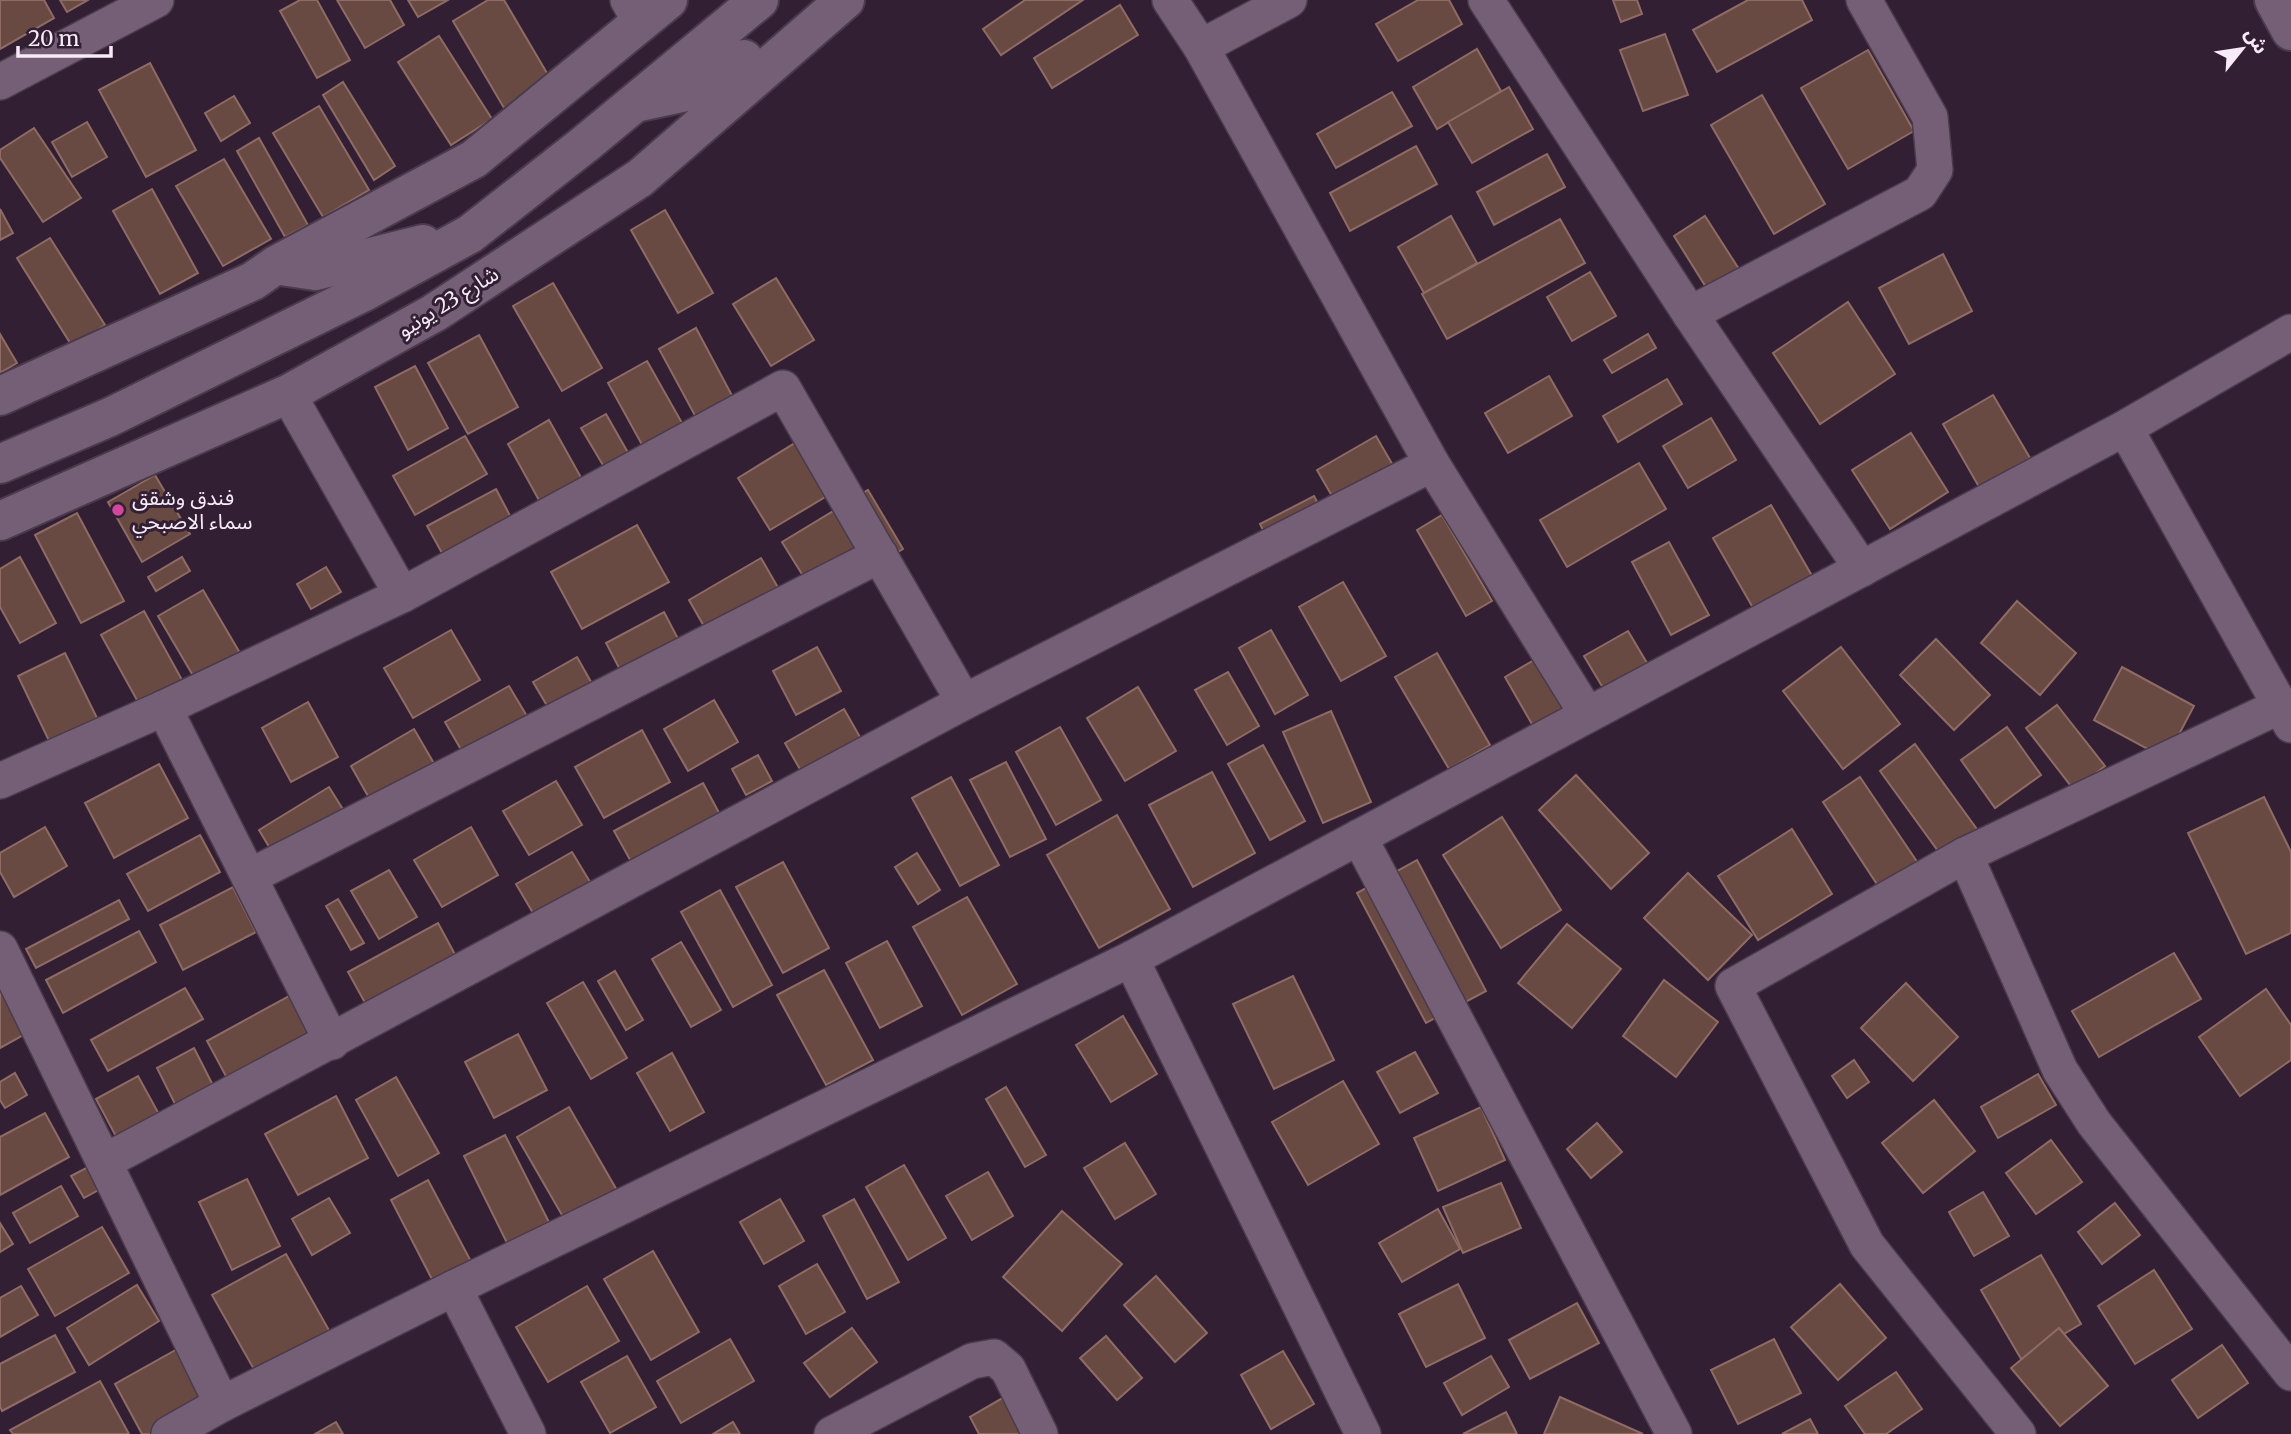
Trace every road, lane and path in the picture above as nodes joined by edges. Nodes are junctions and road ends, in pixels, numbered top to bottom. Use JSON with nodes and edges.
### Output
{"nodes":[{"id":1,"x":156,"y":0,"type":"edge"},
{"id":2,"x":759,"y":0,"type":"edge"},
{"id":3,"x":813,"y":0,"type":"edge"},
{"id":4,"x":845,"y":0,"type":"edge"},
{"id":5,"x":1170,"y":0,"type":"edge"},
{"id":6,"x":1289,"y":0,"type":"edge"},
{"id":7,"x":1486,"y":0,"type":"edge"},
{"id":8,"x":1864,"y":0,"type":"edge"},
{"id":9,"x":2274,"y":0,"type":"edge"},
{"id":10,"x":646,"y":8,"type":"edge"},
{"id":11,"x":2291,"y":31,"type":"edge"},
{"id":12,"x":1201,"y":47,"type":"junction"},
{"id":13,"x":0,"y":82,"type":"edge"},
{"id":14,"x":634,"y":103,"type":"junction"},
{"id":15,"x":470,"y":234,"type":"junction"},
{"id":16,"x":276,"y":265,"type":"junction"},
{"id":17,"x":1690,"y":314,"type":"junction"},
{"id":18,"x":2291,"y":332,"type":"edge"},
{"id":19,"x":288,"y":394,"type":"junction"},
{"id":20,"x":0,"y":396,"type":"edge"},
{"id":21,"x":2125,"y":428,"type":"junction"},
{"id":22,"x":0,"y":464,"type":"edge"},
{"id":23,"x":1432,"y":464,"type":"junction"},
{"id":24,"x":0,"y":521,"type":"edge"},
{"id":25,"x":880,"y":555,"type":"junction"},
{"id":26,"x":1862,"y":569,"type":"junction"},
{"id":27,"x":402,"y":595,"type":"junction"},
{"id":28,"x":964,"y":702,"type":"junction"},
{"id":29,"x":164,"y":708,"type":"junction"},
{"id":30,"x":1587,"y":714,"type":"junction"},
{"id":31,"x":2286,"y":715,"type":"edge"},
{"id":32,"x":0,"y":781,"type":"edge"},
{"id":33,"x":1359,"y":836,"type":"junction"},
{"id":34,"x":1965,"y":855,"type":"junction"},
{"id":35,"x":249,"y":877,"type":"junction"},
{"id":36,"x":0,"y":949,"type":"edge"},
{"id":37,"x":1131,"y":959,"type":"junction"},
{"id":38,"x":332,"y":1042,"type":"junction"},
{"id":39,"x":104,"y":1162,"type":"junction"},
{"id":40,"x":454,"y":1288,"type":"junction"},
{"id":41,"x":2291,"y":1373,"type":"edge"},
{"id":42,"x":222,"y":1404,"type":"junction"},
{"id":43,"x":169,"y":1434,"type":"edge"},
{"id":44,"x":528,"y":1434,"type":"edge"},
{"id":45,"x":832,"y":1434,"type":"edge"},
{"id":46,"x":1040,"y":1434,"type":"edge"},
{"id":47,"x":1363,"y":1434,"type":"edge"},
{"id":48,"x":1674,"y":1434,"type":"edge"},
{"id":49,"x":2018,"y":1434,"type":"edge"}],
"edges":[{"from":1,"to":13,"type":"street"},
{"from":2,"to":14,"type":"street"},
{"from":3,"to":14,"type":"street"},
{"from":4,"to":19,"type":"street","name":"شارع 23 يونيو"},
{"from":5,"to":12,"type":"street"},
{"from":6,"to":12,"type":"street"},
{"from":7,"to":17,"type":"street"},
{"from":8,"to":17,"type":"street"},
{"from":9,"to":11,"type":"street"},
{"from":10,"to":16,"type":"street"},
{"from":12,"to":23,"type":"street"},
{"from":14,"to":15,"type":"street"},
{"from":15,"to":16,"type":"street"},
{"from":15,"to":22,"type":"street"},
{"from":16,"to":20,"type":"street"},
{"from":17,"to":26,"type":"street"},
{"from":18,"to":21,"type":"street"},
{"from":19,"to":24,"type":"street","name":"شارع 23 يونيو"},
{"from":19,"to":27,"type":"street"},
{"from":21,"to":26,"type":"street"},
{"from":21,"to":31,"type":"street"},
{"from":23,"to":28,"type":"street"},
{"from":23,"to":30,"type":"street"},
{"from":25,"to":27,"type":"street"},
{"from":25,"to":28,"type":"street"},
{"from":25,"to":35,"type":"street"},
{"from":26,"to":30,"type":"street"},
{"from":27,"to":29,"type":"street"},
{"from":28,"to":38,"type":"street"},
{"from":29,"to":32,"type":"street"},
{"from":29,"to":35,"type":"street"},
{"from":30,"to":33,"type":"street"},
{"from":31,"to":34,"type":"street"},
{"from":33,"to":37,"type":"street"},
{"from":33,"to":48,"type":"street"},
{"from":34,"to":41,"type":"street"},
{"from":34,"to":49,"type":"street"},
{"from":35,"to":38,"type":"street"},
{"from":36,"to":39,"type":"street"},
{"from":37,"to":40,"type":"street"},
{"from":37,"to":47,"type":"street"},
{"from":38,"to":39,"type":"street"},
{"from":39,"to":42,"type":"street"},
{"from":40,"to":42,"type":"street"},
{"from":40,"to":44,"type":"street"},
{"from":42,"to":43,"type":"street"},
{"from":45,"to":46,"type":"street"}]}
